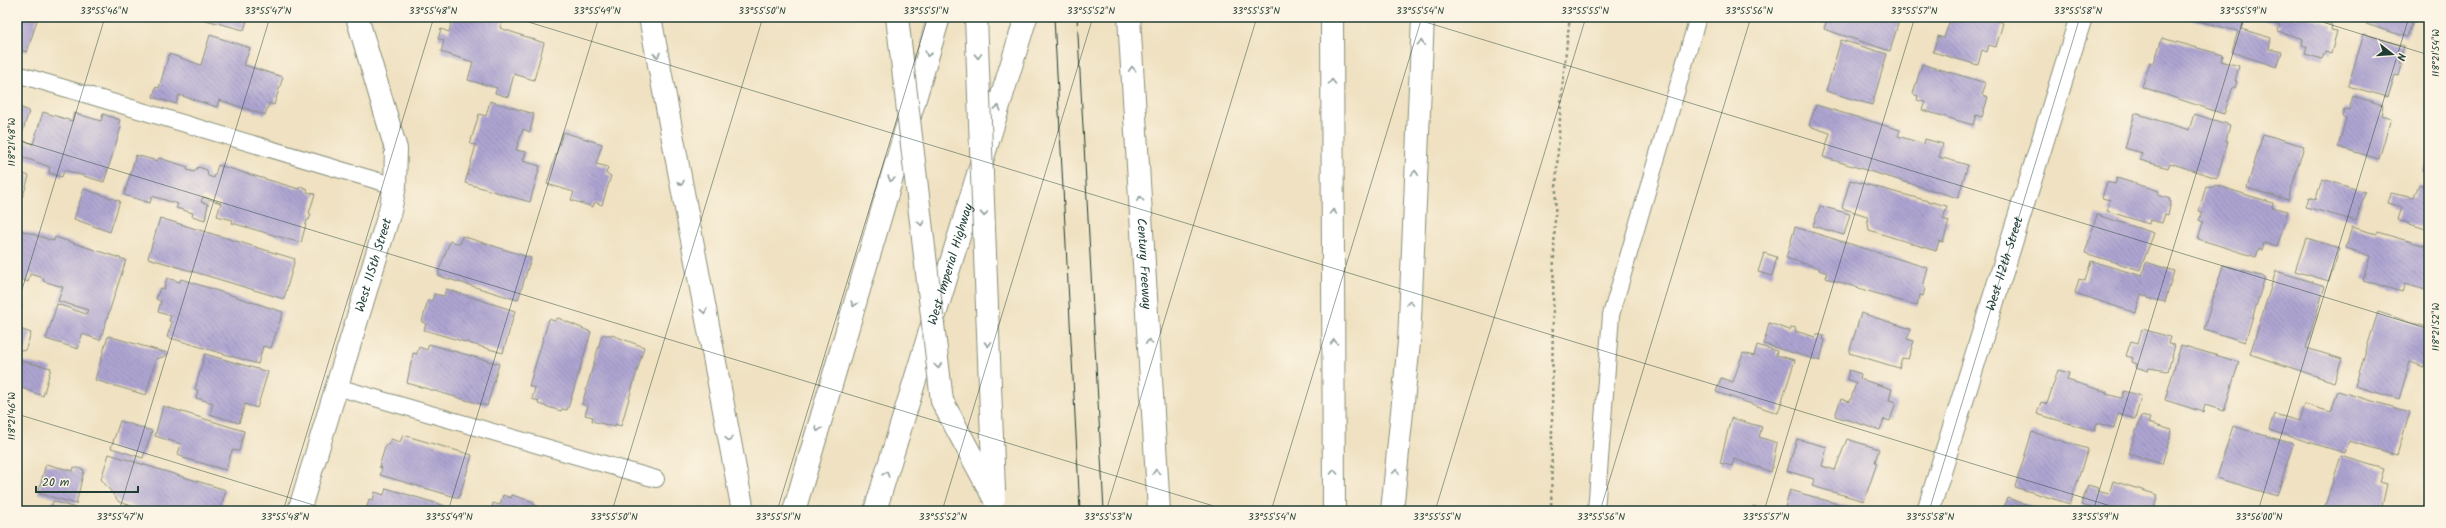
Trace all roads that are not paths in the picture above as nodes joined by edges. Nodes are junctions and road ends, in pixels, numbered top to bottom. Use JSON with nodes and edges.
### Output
{"nodes":[{"id":1,"x":357,"y":17,"type":"edge"},
{"id":2,"x":650,"y":17,"type":"edge"},
{"id":3,"x":897,"y":17,"type":"edge"},
{"id":4,"x":939,"y":17,"type":"edge"},
{"id":5,"x":976,"y":17,"type":"edge"},
{"id":6,"x":1026,"y":17,"type":"edge"},
{"id":7,"x":1129,"y":17,"type":"edge"},
{"id":8,"x":1332,"y":17,"type":"edge"},
{"id":9,"x":1423,"y":17,"type":"edge"},
{"id":10,"x":1698,"y":17,"type":"edge"},
{"id":11,"x":2081,"y":17,"type":"edge"},
{"id":12,"x":17,"y":74,"type":"edge"},
{"id":13,"x":395,"y":186,"type":"junction"},
{"id":14,"x":337,"y":387,"type":"junction"},
{"id":15,"x":656,"y":479,"type":"dead end"},
{"id":16,"x":994,"y":504,"type":"edge"},
{"id":17,"x":299,"y":511,"type":"edge"},
{"id":18,"x":743,"y":511,"type":"edge"},
{"id":19,"x":794,"y":511,"type":"edge"},
{"id":20,"x":875,"y":511,"type":"edge"},
{"id":21,"x":1159,"y":511,"type":"edge"},
{"id":22,"x":1334,"y":511,"type":"edge"},
{"id":23,"x":1392,"y":511,"type":"edge"},
{"id":24,"x":1596,"y":511,"type":"edge"},
{"id":25,"x":1928,"y":511,"type":"edge"}],
"edges":[{"from":1,"to":13,"type":"main road","name":"West 115th Street"},
{"from":2,"to":18,"type":"main road","one_way":true},
{"from":3,"to":16,"type":"main road","one_way":true,"bridge":true},
{"from":4,"to":19,"type":"main road","one_way":true},
{"from":5,"to":16,"type":"main road","one_way":true,"bridge":true},
{"from":20,"to":6,"type":"main road","name":"West Imperial Highway","one_way":true},
{"from":21,"to":7,"type":"main road","name":"Century Freeway","one_way":true},
{"from":22,"to":8,"type":"main road","one_way":true},
{"from":23,"to":9,"type":"main road","one_way":true},
{"from":10,"to":24,"type":"lane"},
{"from":11,"to":25,"type":"main road","name":"West 112th Street"},
{"from":12,"to":13,"type":"lane"},
{"from":13,"to":14,"type":"main road","name":"West 115th Street"},
{"from":14,"to":15,"type":"lane"},
{"from":14,"to":17,"type":"main road","name":"West 115th Street"}]}
